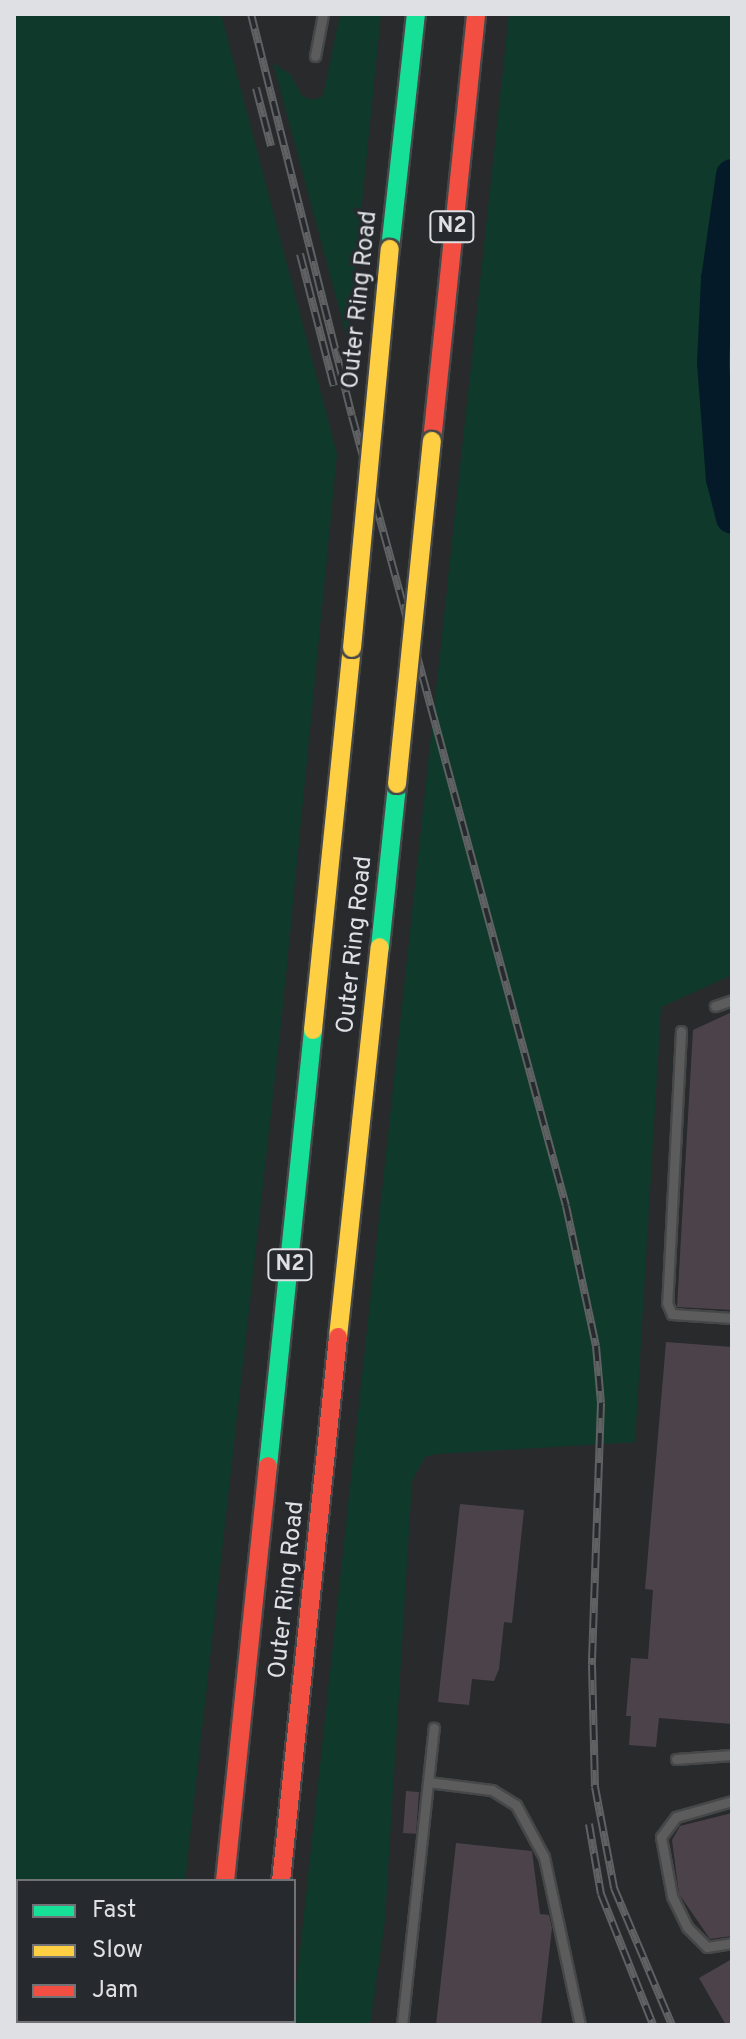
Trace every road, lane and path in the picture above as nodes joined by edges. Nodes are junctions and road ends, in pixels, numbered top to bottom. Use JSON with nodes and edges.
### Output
{"nodes":[{"id":1,"x":323,"y":14,"type":"edge"},
{"id":2,"x":416,"y":14,"type":"edge"},
{"id":3,"x":476,"y":14,"type":"edge"},
{"id":4,"x":315,"y":56,"type":"dead end"},
{"id":5,"x":732,"y":1000,"type":"edge"},
{"id":6,"x":715,"y":1006,"type":"dead end"},
{"id":7,"x":681,"y":1031,"type":"dead end"},
{"id":8,"x":732,"y":1318,"type":"edge"},
{"id":9,"x":434,"y":1728,"type":"dead end"},
{"id":10,"x":732,"y":1755,"type":"edge"},
{"id":11,"x":676,"y":1759,"type":"dead end"},
{"id":12,"x":428,"y":1782,"type":"junction"},
{"id":13,"x":732,"y":1801,"type":"edge"},
{"id":14,"x":225,"y":1879,"type":"edge"},
{"id":15,"x":281,"y":1879,"type":"edge"},
{"id":16,"x":732,"y":1943,"type":"edge"},
{"id":17,"x":402,"y":2025,"type":"edge"},
{"id":18,"x":580,"y":2025,"type":"edge"}],
"edges":[{"from":1,"to":4,"type":"lane"},
{"from":2,"to":14,"type":"highway","name":"Outer Ring Road","number":"N2","bridge":true},
{"from":3,"to":15,"type":"highway","name":"Outer Ring Road","number":"N2","bridge":true},
{"from":5,"to":6,"type":"lane"},
{"from":7,"to":8,"type":"lane"},
{"from":9,"to":12,"type":"lane"},
{"from":10,"to":11,"type":"lane"},
{"from":12,"to":17,"type":"lane"},
{"from":12,"to":18,"type":"lane"},
{"from":13,"to":16,"type":"lane"}]}
